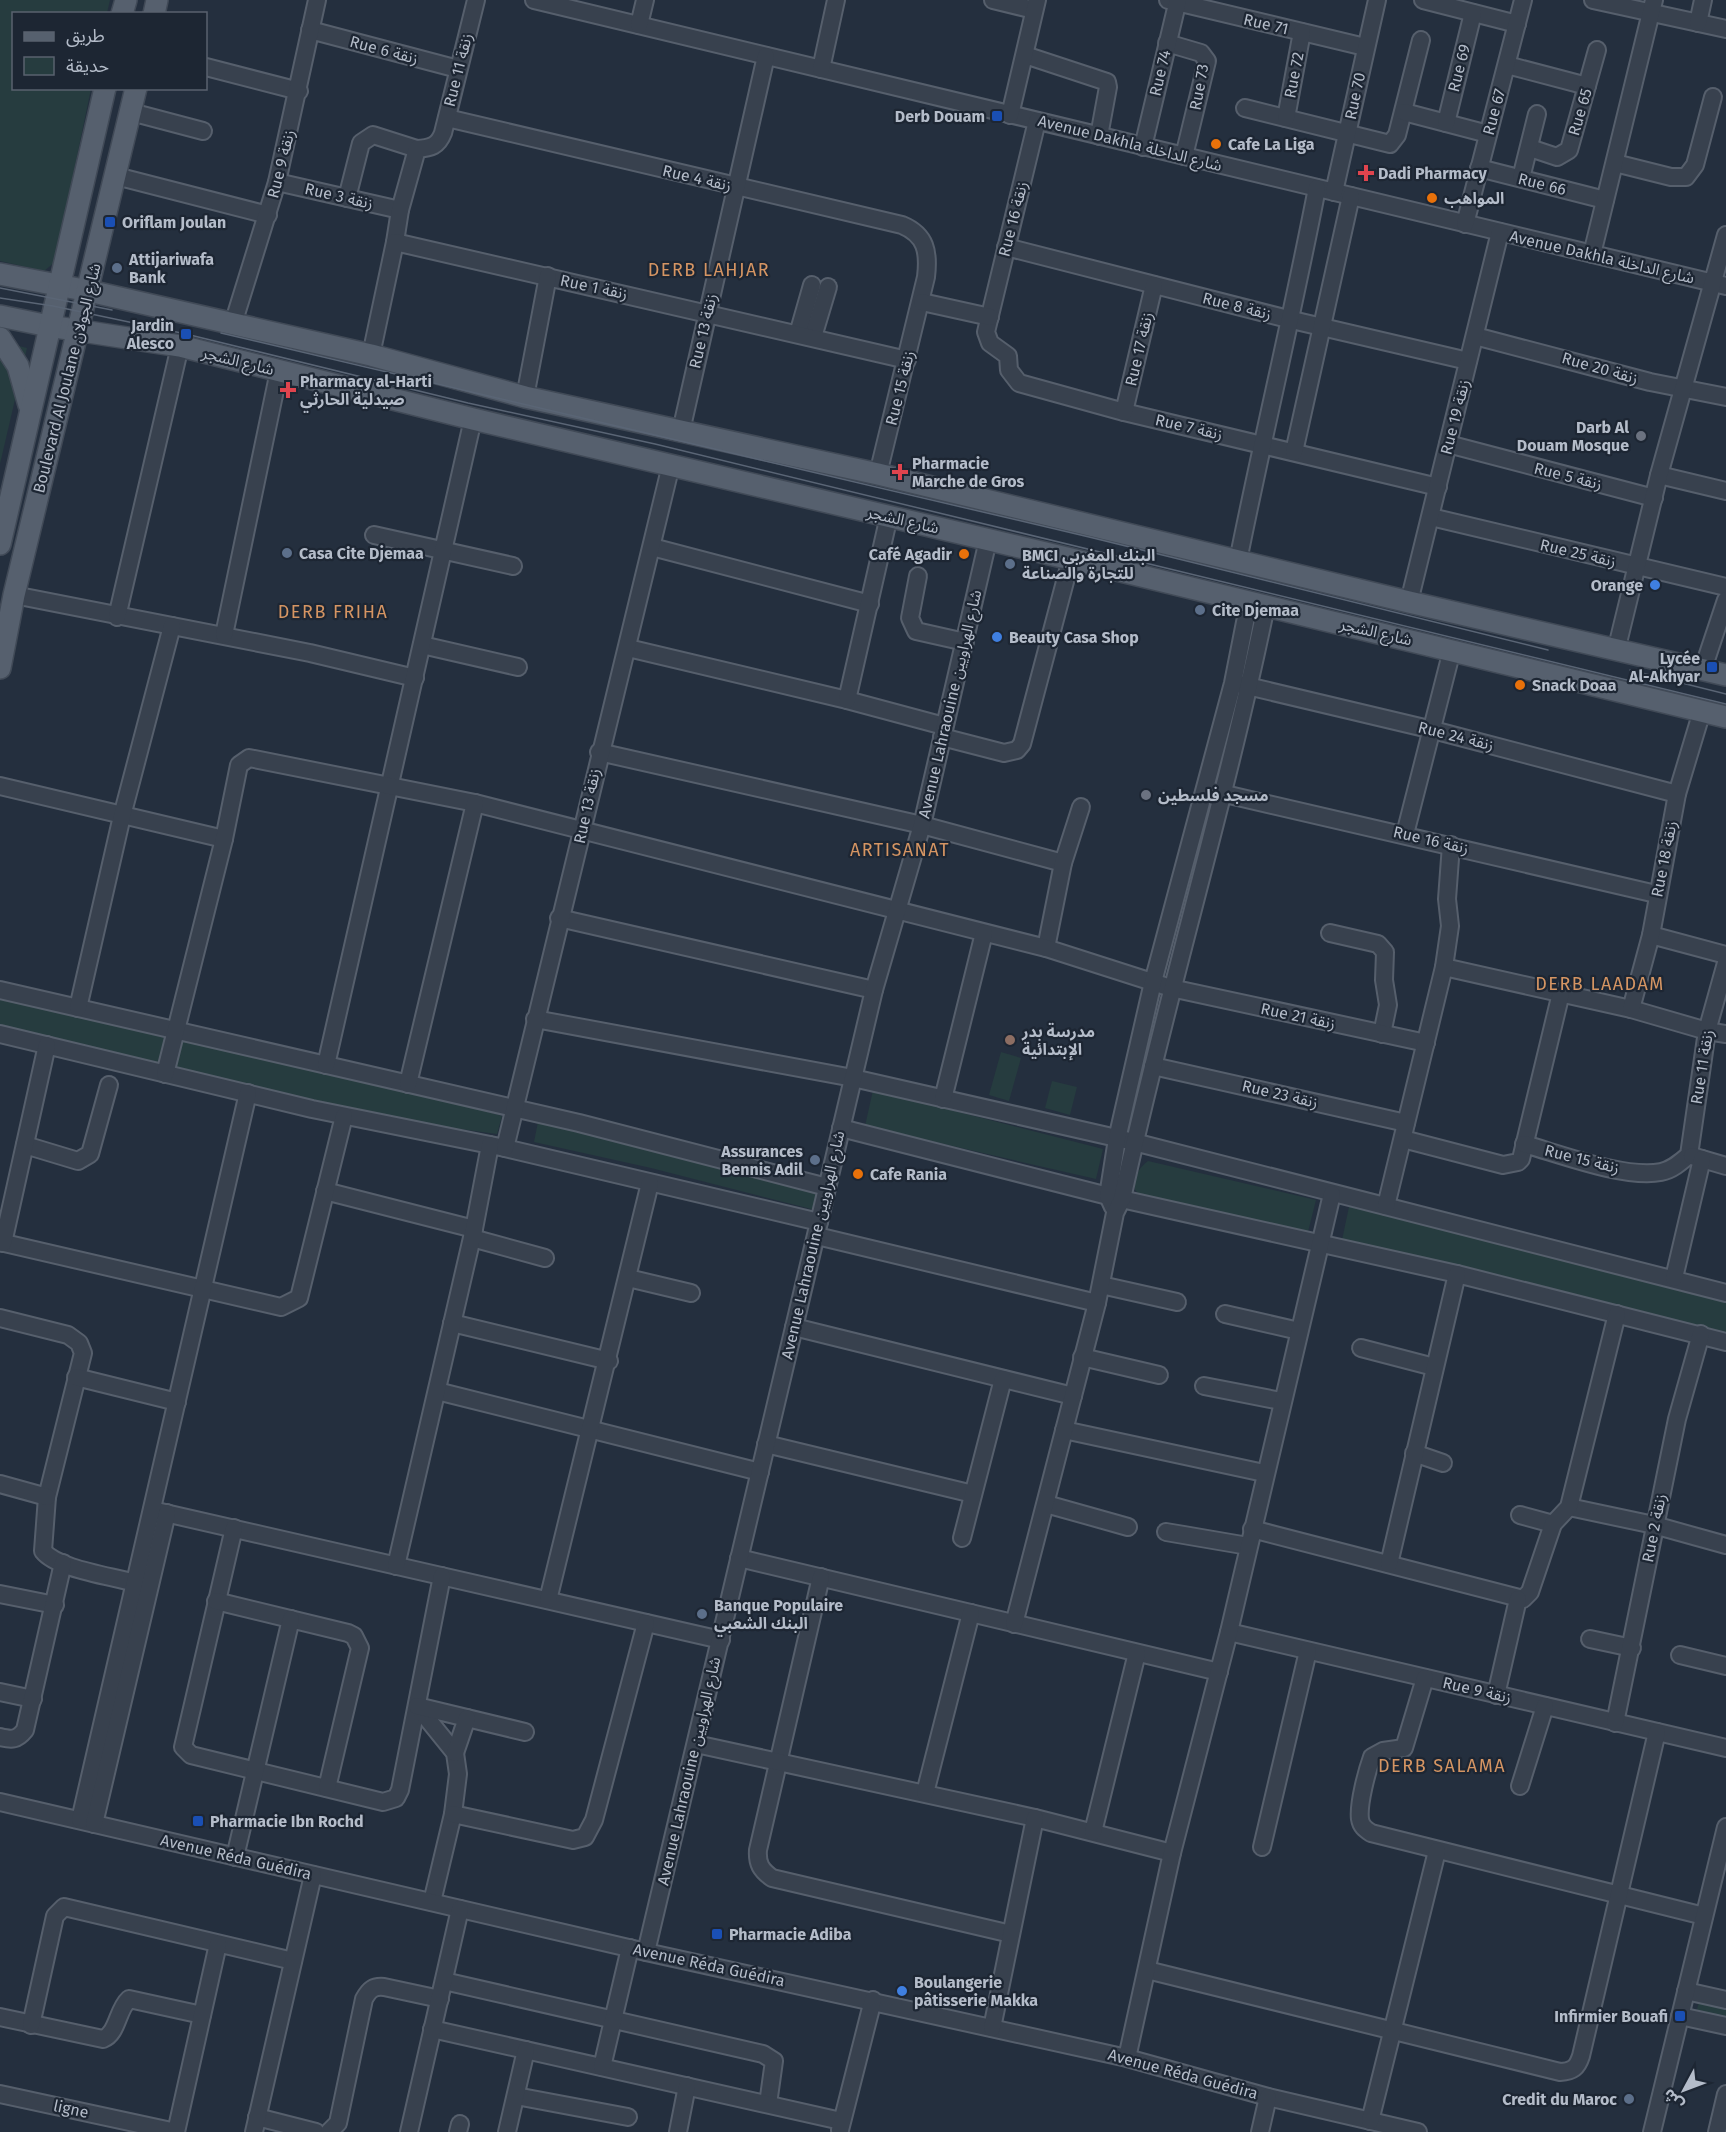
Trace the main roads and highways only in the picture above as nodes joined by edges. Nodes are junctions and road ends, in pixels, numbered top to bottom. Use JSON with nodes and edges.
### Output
{"nodes":[{"id":1,"x":105,"y":90,"type":"edge"},
{"id":2,"x":136,"y":90,"type":"edge"},
{"id":3,"x":0,"y":274,"type":"edge"},
{"id":4,"x":59,"y":286,"type":"junction"},
{"id":5,"x":89,"y":291,"type":"junction"},
{"id":6,"x":0,"y":316,"type":"edge"},
{"id":7,"x":49,"y":326,"type":"junction"},
{"id":8,"x":78,"y":331,"type":"junction"},
{"id":9,"x":0,"y":338,"type":"edge"},
{"id":10,"x":30,"y":411,"type":"junction"},
{"id":11,"x":1,"y":534,"type":"edge"},
{"id":12,"x":0,"y":668,"type":"edge"},
{"id":13,"x":1726,"y":675,"type":"edge"},
{"id":14,"x":1726,"y":717,"type":"edge"}],
"edges":[{"from":1,"to":4,"type":"main road","name":"Boulevard Al Joulane شارع الجولان"},
{"from":2,"to":5,"type":"main road","name":"Boulevard Al Joulane شارع الجولان"},
{"from":3,"to":4,"type":"main road","name":"شارع الشجر"},
{"from":4,"to":5,"type":"main road","name":"شارع الشجر"},
{"from":4,"to":7,"type":"main road","name":"Boulevard Al Joulane شارع الجولان"},
{"from":5,"to":8,"type":"main road","name":"Boulevard Al Joulane شارع الجولان"},
{"from":5,"to":13,"type":"main road","name":"شارع الشجر"},
{"from":6,"to":7,"type":"main road","name":"شارع الشجر"},
{"from":7,"to":8,"type":"main road","name":"شارع الشجر"},
{"from":7,"to":10,"type":"main road","name":"Boulevard Al Joulane شارع الجولان"},
{"from":8,"to":12,"type":"main road","name":"Boulevard Al Joulane شارع الجولان"},
{"from":8,"to":14,"type":"main road","name":"شارع الشجر"},
{"from":9,"to":10,"type":"main road"},
{"from":10,"to":11,"type":"main road","name":"Boulevard Al Joulane شارع الجولان"}]}
